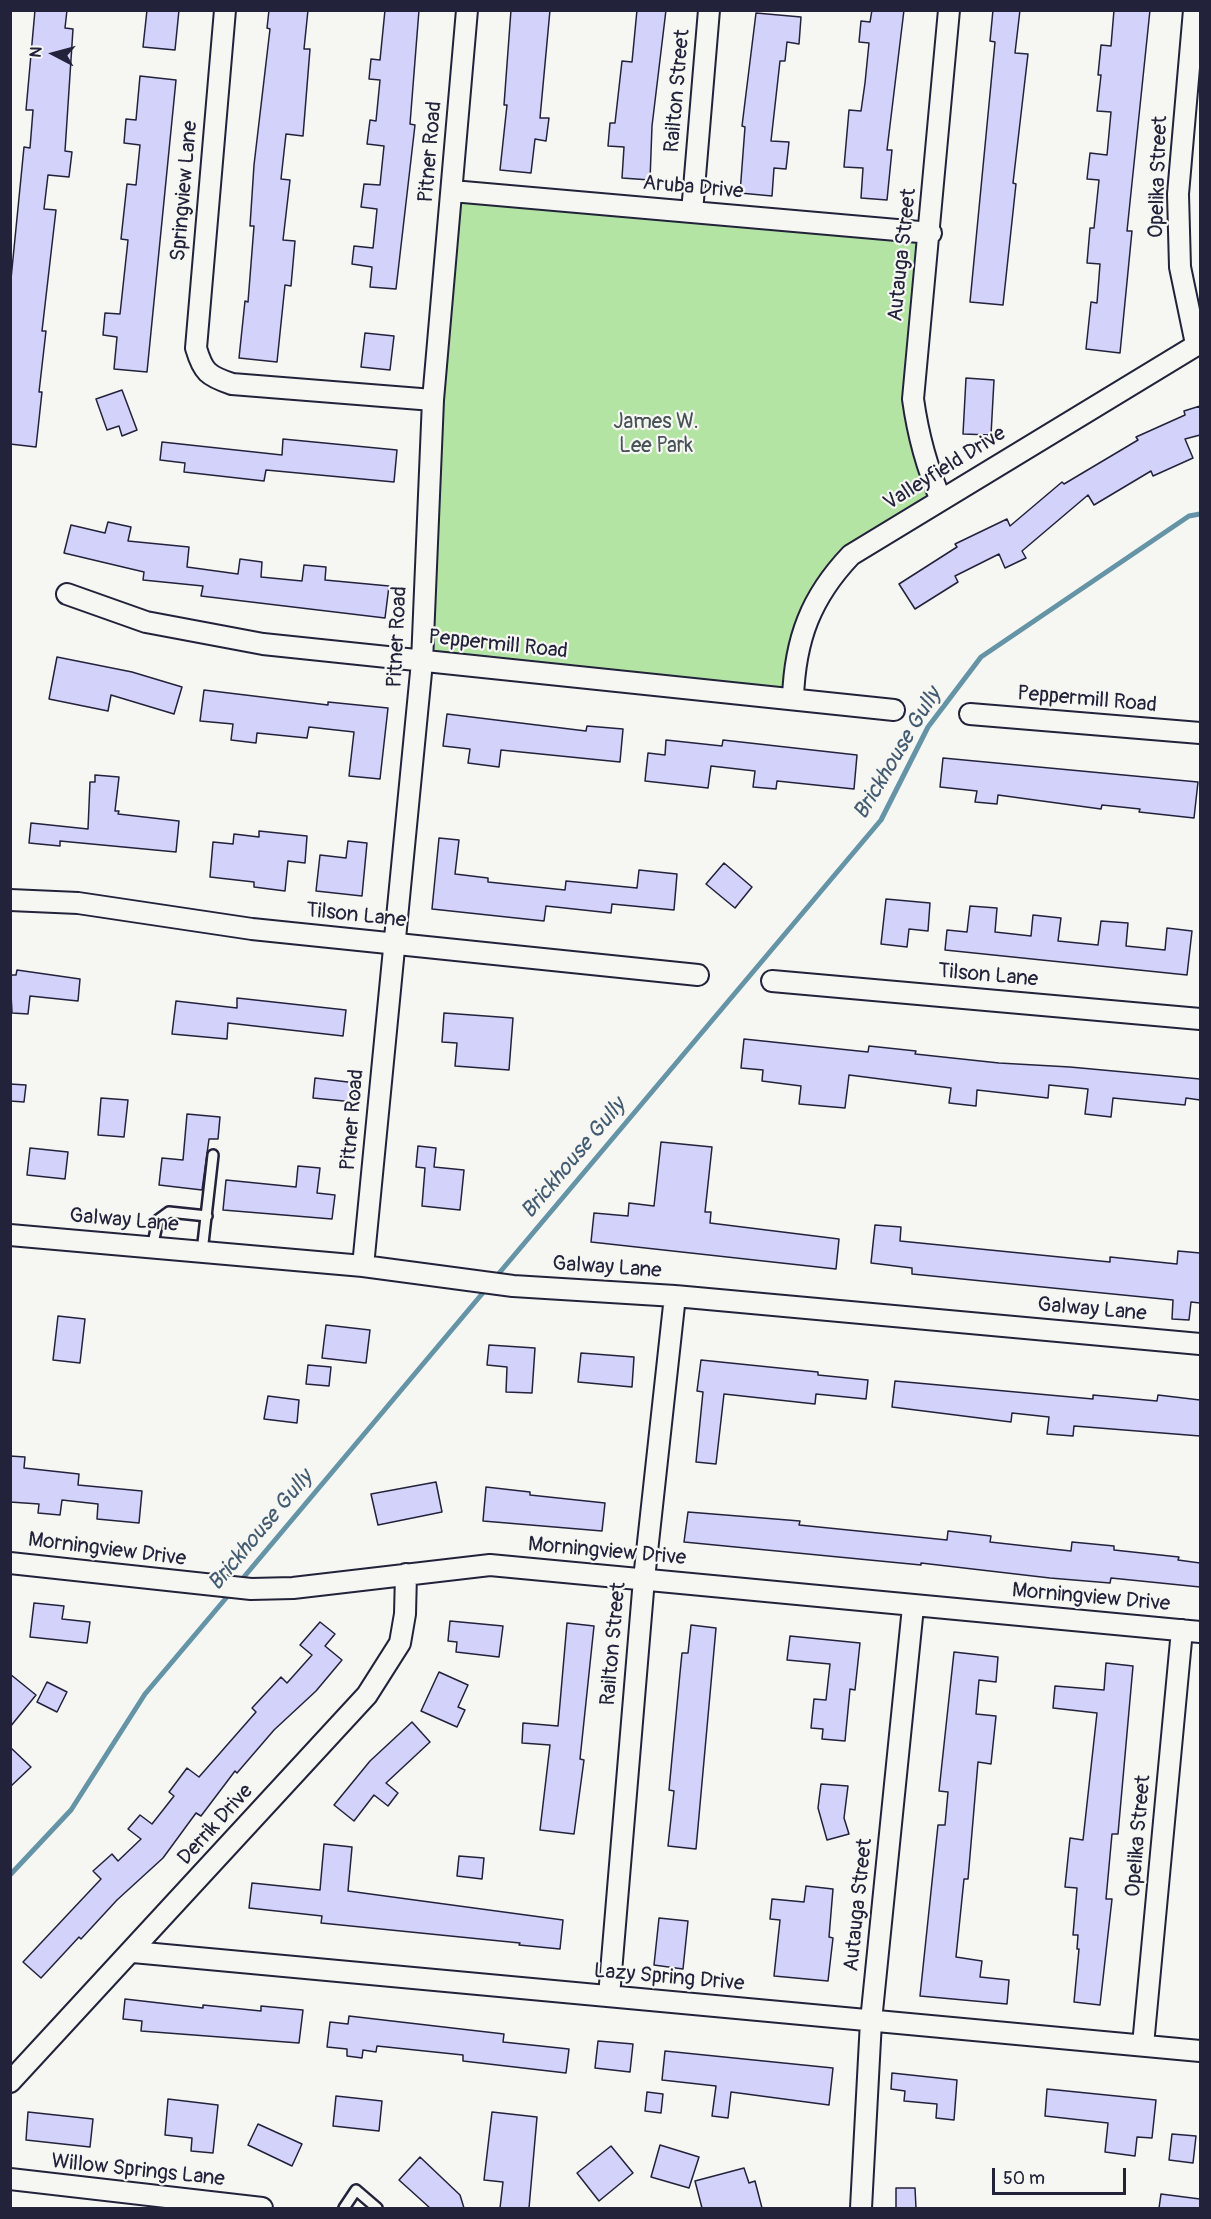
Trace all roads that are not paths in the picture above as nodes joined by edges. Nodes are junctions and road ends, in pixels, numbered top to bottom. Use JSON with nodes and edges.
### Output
{"nodes":[{"id":1,"x":225,"y":10,"type":"edge"},
{"id":2,"x":467,"y":10,"type":"edge"},
{"id":3,"x":709,"y":10,"type":"edge"},
{"id":4,"x":949,"y":10,"type":"edge"},
{"id":5,"x":1194,"y":10,"type":"edge"},
{"id":6,"x":452,"y":191,"type":"junction"},
{"id":7,"x":692,"y":212,"type":"junction"},
{"id":8,"x":931,"y":233,"type":"junction"},
{"id":9,"x":1198,"y":343,"type":"edge"},
{"id":10,"x":433,"y":400,"type":"junction"},
{"id":11,"x":941,"y":500,"type":"junction"},
{"id":12,"x":67,"y":594,"type":"dead end"},
{"id":13,"x":422,"y":662,"type":"junction"},
{"id":14,"x":793,"y":698,"type":"junction"},
{"id":15,"x":894,"y":710,"type":"dead end"},
{"id":16,"x":970,"y":714,"type":"dead end"},
{"id":17,"x":1200,"y":733,"type":"edge"},
{"id":18,"x":10,"y":900,"type":"edge"},
{"id":19,"x":393,"y":945,"type":"junction"},
{"id":20,"x":698,"y":975,"type":"dead end"},
{"id":21,"x":772,"y":981,"type":"dead end"},
{"id":22,"x":1200,"y":1019,"type":"edge"},
{"id":23,"x":213,"y":1155,"type":"dead end"},
{"id":24,"x":207,"y":1216,"type":"junction"},
{"id":25,"x":10,"y":1235,"type":"edge"},
{"id":26,"x":152,"y":1248,"type":"junction"},
{"id":27,"x":201,"y":1252,"type":"junction"},
{"id":28,"x":363,"y":1266,"type":"junction"},
{"id":29,"x":675,"y":1296,"type":"junction"},
{"id":30,"x":1200,"y":1344,"type":"edge"},
{"id":31,"x":10,"y":1563,"type":"edge"},
{"id":32,"x":406,"y":1574,"type":"junction"},
{"id":33,"x":644,"y":1579,"type":"junction"},
{"id":34,"x":913,"y":1607,"type":"junction"},
{"id":35,"x":1191,"y":1631,"type":"edge"},
{"id":36,"x":133,"y":1952,"type":"junction"},
{"id":37,"x":609,"y":1996,"type":"junction"},
{"id":38,"x":871,"y":2021,"type":"junction"},
{"id":39,"x":1143,"y":2046,"type":"junction"},
{"id":40,"x":1200,"y":2051,"type":"edge"},
{"id":41,"x":10,"y":2082,"type":"edge"},
{"id":42,"x":10,"y":2179,"type":"edge"},
{"id":43,"x":262,"y":2208,"type":"edge"},
{"id":44,"x":344,"y":2208,"type":"edge"},
{"id":45,"x":377,"y":2208,"type":"edge"},
{"id":46,"x":861,"y":2208,"type":"edge"}],
"edges":[{"from":1,"to":10,"type":"street","name":"Springview Lane"},
{"from":2,"to":6,"type":"street","name":"Pitner Road"},
{"from":3,"to":7,"type":"street","name":"Railton Street"},
{"from":4,"to":8,"type":"street","name":"Autauga Street"},
{"from":5,"to":9,"type":"street","name":"Opelika Street"},
{"from":6,"to":7,"type":"street","name":"Aruba Drive"},
{"from":6,"to":10,"type":"street","name":"Pitner Road"},
{"from":7,"to":8,"type":"street","name":"Aruba Drive"},
{"from":8,"to":11,"type":"street","name":"Autauga Street"},
{"from":9,"to":11,"type":"street","name":"Valleyfield Drive"},
{"from":10,"to":13,"type":"street","name":"Pitner Road"},
{"from":11,"to":14,"type":"street","name":"Valleyfield Drive"},
{"from":12,"to":13,"type":"street","name":"Peppermill Road"},
{"from":13,"to":14,"type":"street","name":"Peppermill Road"},
{"from":13,"to":19,"type":"street","name":"Pitner Road"},
{"from":14,"to":15,"type":"street","name":"Peppermill Road"},
{"from":16,"to":17,"type":"street","name":"Peppermill Road"},
{"from":18,"to":19,"type":"street","name":"Tilson Lane"},
{"from":19,"to":20,"type":"street","name":"Tilson Lane"},
{"from":19,"to":28,"type":"street","name":"Pitner Road"},
{"from":21,"to":22,"type":"street","name":"Tilson Lane"},
{"from":23,"to":24,"type":"lane"},
{"from":24,"to":26,"type":"lane"},
{"from":24,"to":27,"type":"lane"},
{"from":25,"to":26,"type":"street","name":"Galway Lane"},
{"from":26,"to":27,"type":"street","name":"Galway Lane"},
{"from":27,"to":28,"type":"street","name":"Galway Lane"},
{"from":28,"to":29,"type":"street","name":"Galway Lane"},
{"from":29,"to":30,"type":"street","name":"Galway Lane"},
{"from":29,"to":33,"type":"street","name":"Railton Street"},
{"from":31,"to":32,"type":"street","name":"Morningview Drive"},
{"from":32,"to":33,"type":"street","name":"Morningview Drive"},
{"from":32,"to":36,"type":"street","name":"Derrik Drive"},
{"from":33,"to":34,"type":"street","name":"Morningview Drive"},
{"from":33,"to":37,"type":"street","name":"Railton Street"},
{"from":34,"to":35,"type":"street","name":"Morningview Drive"},
{"from":34,"to":38,"type":"street","name":"Autauga Street"},
{"from":35,"to":39,"type":"street","name":"Opelika Street"},
{"from":36,"to":37,"type":"street","name":"Lazy Spring Drive"},
{"from":36,"to":41,"type":"street","name":"Derrik Drive"},
{"from":37,"to":38,"type":"street","name":"Lazy Spring Drive"},
{"from":38,"to":39,"type":"street","name":"Lazy Spring Drive"},
{"from":38,"to":46,"type":"street","name":"Autauga Street"},
{"from":39,"to":40,"type":"street","name":"Lazy Spring Drive"},
{"from":42,"to":43,"type":"street","name":"Willow Springs Lane"},
{"from":44,"to":45,"type":"lane"}]}
